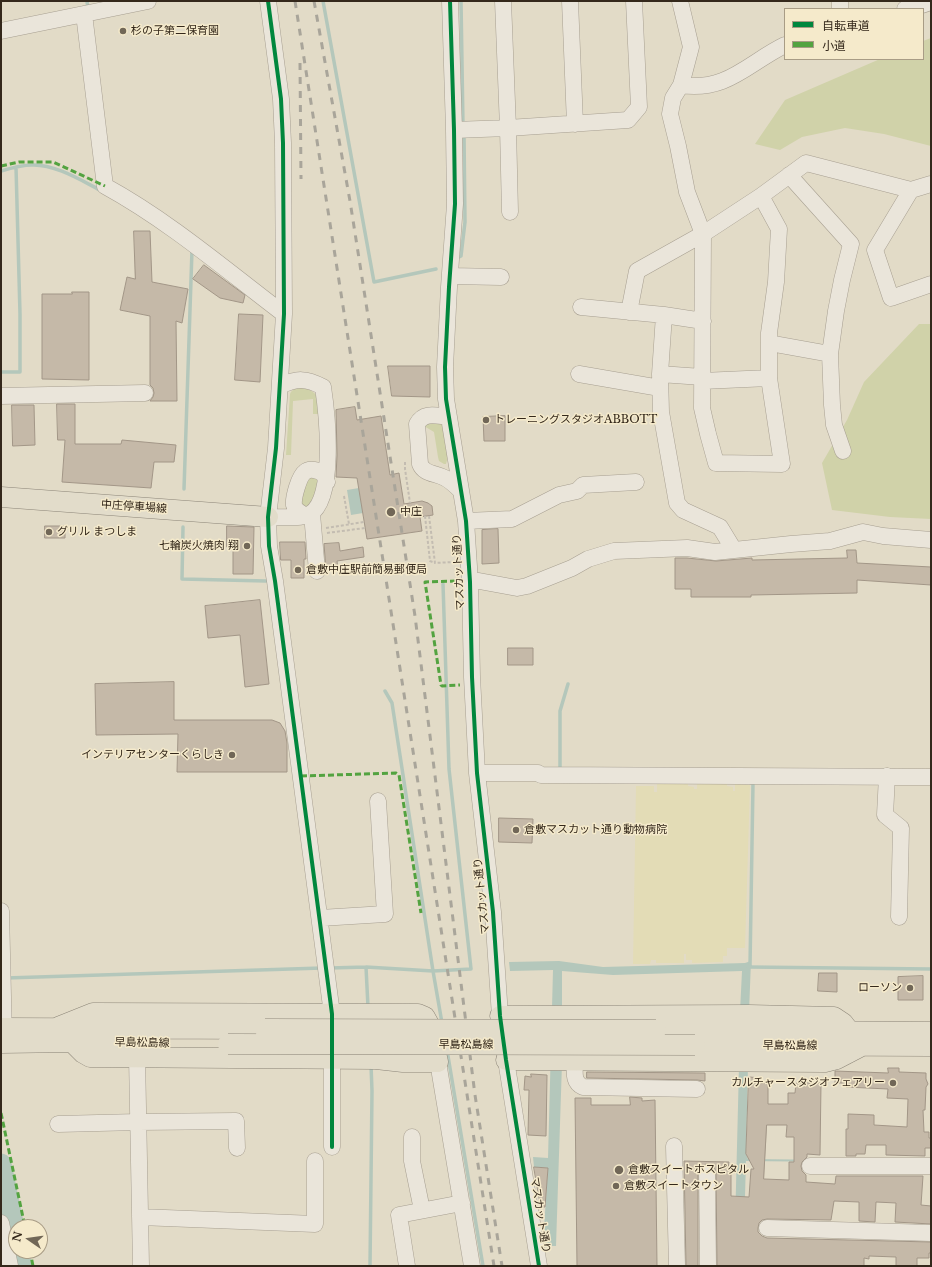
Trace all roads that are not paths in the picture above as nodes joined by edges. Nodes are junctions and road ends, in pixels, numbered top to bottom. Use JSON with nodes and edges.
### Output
{"nodes":[{"id":1,"x":148,"y":1,"type":"edge"},
{"id":2,"x":268,"y":1,"type":"edge"},
{"id":3,"x":450,"y":1,"type":"edge"},
{"id":4,"x":503,"y":1,"type":"edge"},
{"id":5,"x":570,"y":1,"type":"edge"},
{"id":6,"x":634,"y":1,"type":"edge"},
{"id":7,"x":680,"y":1,"type":"edge"},
{"id":8,"x":931,"y":2,"type":"edge"},
{"id":9,"x":913,"y":8,"type":"edge"},
{"id":10,"x":83,"y":10,"type":"edge"},
{"id":11,"x":1,"y":32,"type":"edge"},
{"id":12,"x":784,"y":46,"type":"edge"},
{"id":13,"x":682,"y":85,"type":"junction"},
{"id":14,"x":574,"y":124,"type":"junction"},
{"id":15,"x":508,"y":128,"type":"junction"},
{"id":16,"x":461,"y":130,"type":"junction"},
{"id":17,"x":789,"y":175,"type":"junction"},
{"id":18,"x":931,"y":184,"type":"edge"},
{"id":19,"x":911,"y":190,"type":"junction"},
{"id":20,"x":762,"y":196,"type":"junction"},
{"id":21,"x":510,"y":212,"type":"dead end"},
{"id":22,"x":703,"y":234,"type":"junction"},
{"id":23,"x":450,"y":276,"type":"junction"},
{"id":24,"x":501,"y":277,"type":"dead end"},
{"id":25,"x":931,"y":284,"type":"edge"},
{"id":26,"x":581,"y":307,"type":"dead end"},
{"id":27,"x":629,"y":312,"type":"junction"},
{"id":28,"x":284,"y":314,"type":"junction"},
{"id":29,"x":664,"y":316,"type":"junction"},
{"id":30,"x":703,"y":321,"type":"junction"},
{"id":31,"x":769,"y":343,"type":"junction"},
{"id":32,"x":830,"y":354,"type":"junction"},
{"id":33,"x":579,"y":374,"type":"dead end"},
{"id":34,"x":769,"y":378,"type":"junction"},
{"id":35,"x":702,"y":379,"type":"junction"},
{"id":36,"x":660,"y":381,"type":"junction"},
{"id":37,"x":280,"y":386,"type":"junction"},
{"id":38,"x":145,"y":393,"type":"dead end"},
{"id":39,"x":1,"y":396,"type":"edge"},
{"id":40,"x":449,"y":417,"type":"junction"},
{"id":41,"x":843,"y":451,"type":"dead end"},
{"id":42,"x":456,"y":461,"type":"junction"},
{"id":43,"x":440,"y":476,"type":"junction"},
{"id":44,"x":326,"y":482,"type":"junction"},
{"id":45,"x":636,"y":482,"type":"dead end"},
{"id":46,"x":461,"y":490,"type":"junction"},
{"id":47,"x":1,"y":496,"type":"edge"},
{"id":48,"x":308,"y":515,"type":"junction"},
{"id":49,"x":268,"y":517,"type":"junction"},
{"id":50,"x":466,"y":521,"type":"junction"},
{"id":51,"x":931,"y":540,"type":"edge"},
{"id":52,"x":734,"y":550,"type":"junction"},
{"id":53,"x":318,"y":571,"type":"dead end"},
{"id":54,"x":470,"y":582,"type":"junction"},
{"id":55,"x":477,"y":773,"type":"junction"},
{"id":56,"x":887,"y":776,"type":"junction"},
{"id":57,"x":931,"y":777,"type":"edge"},
{"id":58,"x":378,"y":801,"type":"dead end"},
{"id":59,"x":1,"y":911,"type":"edge"},
{"id":60,"x":900,"y":917,"type":"dead end"},
{"id":61,"x":320,"y":918,"type":"junction"},
{"id":62,"x":332,"y":1014,"type":"junction"},
{"id":63,"x":500,"y":1016,"type":"junction"},
{"id":64,"x":58,"y":1027,"type":"junction"},
{"id":65,"x":931,"y":1032,"type":"edge"},
{"id":66,"x":3,"y":1035,"type":"edge"},
{"id":67,"x":744,"y":1038,"type":"junction"},
{"id":68,"x":856,"y":1039,"type":"junction"},
{"id":69,"x":72,"y":1042,"type":"junction"},
{"id":70,"x":931,"y":1046,"type":"edge"},
{"id":71,"x":137,"y":1056,"type":"junction"},
{"id":72,"x":332,"y":1059,"type":"junction"},
{"id":73,"x":506,"y":1060,"type":"junction"},
{"id":74,"x":562,"y":1060,"type":"junction"},
{"id":75,"x":438,"y":1062,"type":"junction"},
{"id":76,"x":697,"y":1089,"type":"dead end"},
{"id":77,"x":138,"y":1122,"type":"junction"},
{"id":78,"x":58,"y":1124,"type":"dead end"},
{"id":79,"x":412,"y":1137,"type":"dead end"},
{"id":80,"x":674,"y":1146,"type":"dead end"},
{"id":81,"x":332,"y":1147,"type":"dead end"},
{"id":82,"x":236,"y":1148,"type":"dead end"},
{"id":83,"x":315,"y":1161,"type":"dead end"},
{"id":84,"x":810,"y":1166,"type":"dead end"},
{"id":85,"x":931,"y":1166,"type":"edge"},
{"id":86,"x":707,"y":1173,"type":"dead end"},
{"id":87,"x":462,"y":1202,"type":"junction"},
{"id":88,"x":422,"y":1210,"type":"junction"},
{"id":89,"x":140,"y":1217,"type":"junction"},
{"id":90,"x":1,"y":1223,"type":"edge"},
{"id":91,"x":767,"y":1228,"type":"dead end"},
{"id":92,"x":931,"y":1233,"type":"edge"},
{"id":93,"x":10,"y":1266,"type":"edge"},
{"id":94,"x":141,"y":1266,"type":"edge"},
{"id":95,"x":407,"y":1266,"type":"edge"},
{"id":96,"x":472,"y":1266,"type":"edge"},
{"id":97,"x":539,"y":1266,"type":"edge"},
{"id":98,"x":676,"y":1266,"type":"edge"},
{"id":99,"x":708,"y":1266,"type":"edge"}],
"edges":[{"from":1,"to":10,"type":"street"},
{"from":2,"to":28,"type":"street"},
{"from":3,"to":16,"type":"street","name":"マスカット通り"},
{"from":4,"to":15,"type":"street"},
{"from":5,"to":14,"type":"street"},
{"from":6,"to":14,"type":"street"},
{"from":7,"to":13,"type":"street"},
{"from":8,"to":9,"type":"street"},
{"from":10,"to":11,"type":"street"},
{"from":10,"to":28,"type":"street"},
{"from":12,"to":13,"type":"street"},
{"from":13,"to":22,"type":"street"},
{"from":14,"to":15,"type":"street"},
{"from":15,"to":16,"type":"street"},
{"from":15,"to":21,"type":"street"},
{"from":16,"to":23,"type":"street","name":"マスカット通り"},
{"from":17,"to":19,"type":"street"},
{"from":17,"to":20,"type":"street"},
{"from":17,"to":32,"type":"street"},
{"from":18,"to":19,"type":"street"},
{"from":19,"to":25,"type":"street"},
{"from":20,"to":22,"type":"street"},
{"from":20,"to":31,"type":"street"},
{"from":22,"to":27,"type":"street"},
{"from":22,"to":30,"type":"street"},
{"from":23,"to":24,"type":"street"},
{"from":23,"to":40,"type":"street","name":"マスカット通り"},
{"from":26,"to":27,"type":"street"},
{"from":27,"to":29,"type":"street"},
{"from":28,"to":37,"type":"street"},
{"from":29,"to":30,"type":"street"},
{"from":29,"to":36,"type":"street"},
{"from":30,"to":35,"type":"street"},
{"from":31,"to":32,"type":"street"},
{"from":31,"to":34,"type":"street"},
{"from":32,"to":41,"type":"street"},
{"from":33,"to":36,"type":"street"},
{"from":34,"to":35,"type":"street"},
{"from":34,"to":35,"type":"street"},
{"from":35,"to":36,"type":"street"},
{"from":36,"to":52,"type":"street"},
{"from":37,"to":44,"type":"street"},
{"from":37,"to":49,"type":"street"},
{"from":38,"to":39,"type":"street"},
{"from":40,"to":42,"type":"street","name":"マスカット通り"},
{"from":40,"to":43,"type":"street"},
{"from":42,"to":43,"type":"street"},
{"from":42,"to":46,"type":"street","name":"マスカット通り"},
{"from":43,"to":46,"type":"street"},
{"from":44,"to":48,"type":"street"},
{"from":44,"to":48,"type":"street"},
{"from":45,"to":50,"type":"street"},
{"from":46,"to":50,"type":"street","name":"マスカット通り"},
{"from":47,"to":49,"type":"main road","name":"中庄停車場線"},
{"from":48,"to":49,"type":"street"},
{"from":48,"to":53,"type":"street"},
{"from":49,"to":61,"type":"street"},
{"from":50,"to":54,"type":"street","name":"マスカット通り"},
{"from":51,"to":52,"type":"street"},
{"from":52,"to":54,"type":"street"},
{"from":54,"to":55,"type":"street","name":"マスカット通り"},
{"from":55,"to":56,"type":"street"},
{"from":55,"to":63,"type":"street","name":"マスカット通り"},
{"from":56,"to":57,"type":"street"},
{"from":56,"to":60,"type":"street"},
{"from":58,"to":61,"type":"street"},
{"from":59,"to":66,"type":"street"},
{"from":61,"to":62,"type":"street"},
{"from":62,"to":64,"type":"main road"},
{"from":62,"to":72,"type":"street"},
{"from":62,"to":75,"type":"main road"},
{"from":63,"to":67,"type":"main road"},
{"from":63,"to":73,"type":"street","name":"マスカット通り"},
{"from":64,"to":66,"type":"main road","name":"早島松島線"},
{"from":64,"to":67,"type":"main road","name":"早島松島線","bridge":true},
{"from":65,"to":68,"type":"main road","name":"早島松島線"},
{"from":66,"to":69,"type":"main road","name":"早島松島線"},
{"from":67,"to":68,"type":"main road","name":"早島松島線"},
{"from":67,"to":68,"type":"main road"},
{"from":67,"to":69,"type":"main road","name":"早島松島線","bridge":true},
{"from":67,"to":74,"type":"main road"},
{"from":68,"to":70,"type":"main road","name":"早島松島線"},
{"from":69,"to":71,"type":"main road"},
{"from":71,"to":72,"type":"main road"},
{"from":71,"to":77,"type":"street"},
{"from":72,"to":75,"type":"main road"},
{"from":72,"to":81,"type":"street"},
{"from":73,"to":74,"type":"main road"},
{"from":73,"to":97,"type":"street","name":"マスカット通り"},
{"from":74,"to":76,"type":"street"},
{"from":75,"to":87,"type":"street"},
{"from":77,"to":78,"type":"street"},
{"from":77,"to":82,"type":"street"},
{"from":77,"to":89,"type":"street"},
{"from":79,"to":88,"type":"street"},
{"from":80,"to":98,"type":"street"},
{"from":83,"to":89,"type":"street"},
{"from":84,"to":85,"type":"street"},
{"from":86,"to":99,"type":"street"},
{"from":87,"to":88,"type":"street"},
{"from":87,"to":96,"type":"street"},
{"from":88,"to":95,"type":"street"},
{"from":89,"to":94,"type":"street"},
{"from":90,"to":93,"type":"street"},
{"from":91,"to":92,"type":"street"}]}
